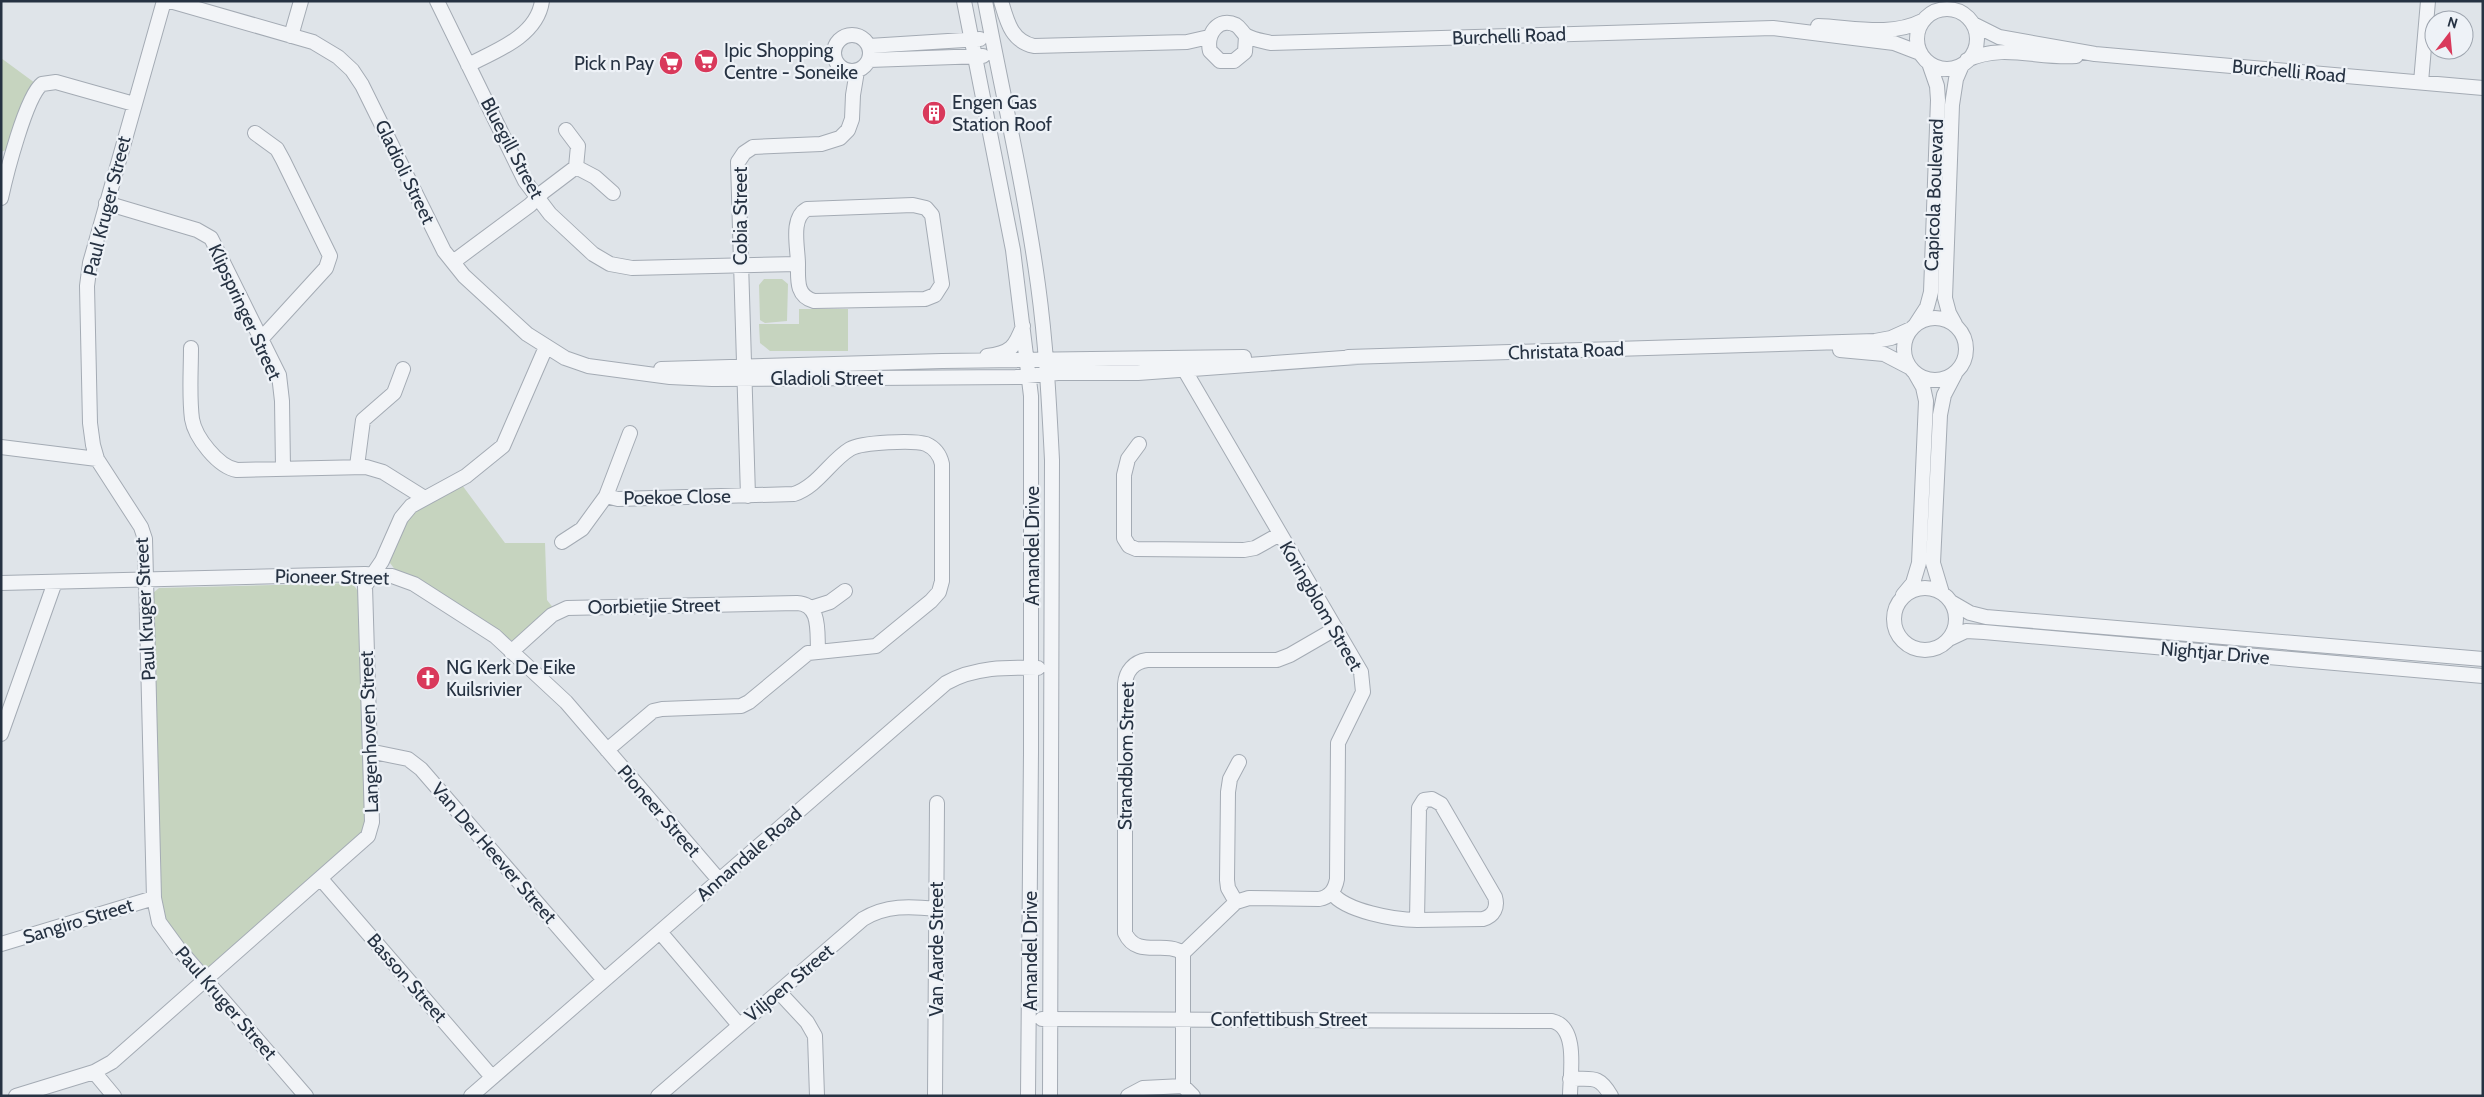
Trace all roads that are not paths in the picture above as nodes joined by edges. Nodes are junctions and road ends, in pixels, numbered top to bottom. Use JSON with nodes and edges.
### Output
{"nodes":[{"id":1,"x":164,"y":1,"type":"edge"},
{"id":2,"x":170,"y":1,"type":"edge"},
{"id":3,"x":301,"y":1,"type":"edge"},
{"id":4,"x":437,"y":1,"type":"edge"},
{"id":5,"x":542,"y":1,"type":"edge"},
{"id":6,"x":964,"y":1,"type":"edge"},
{"id":7,"x":985,"y":1,"type":"edge"},
{"id":8,"x":1001,"y":1,"type":"edge"},
{"id":9,"x":2428,"y":1,"type":"edge"},
{"id":10,"x":1930,"y":12,"type":"edge"},
{"id":11,"x":1966,"y":13,"type":"edge"},
{"id":12,"x":1773,"y":28,"type":"junction"},
{"id":13,"x":291,"y":36,"type":"junction"},
{"id":14,"x":1246,"y":36,"type":"junction"},
{"id":15,"x":992,"y":37,"type":"junction"},
{"id":16,"x":1209,"y":37,"type":"junction"},
{"id":17,"x":972,"y":40,"type":"junction"},
{"id":18,"x":1271,"y":43,"type":"junction"},
{"id":19,"x":1245,"y":52,"type":"junction"},
{"id":20,"x":869,"y":53,"type":"junction"},
{"id":21,"x":996,"y":54,"type":"junction"},
{"id":22,"x":2095,"y":54,"type":"junction"},
{"id":23,"x":975,"y":57,"type":"junction"},
{"id":24,"x":1925,"y":58,"type":"junction"},
{"id":25,"x":1965,"y":62,"type":"junction"},
{"id":26,"x":468,"y":65,"type":"junction"},
{"id":27,"x":851,"y":71,"type":"junction"},
{"id":28,"x":2421,"y":82,"type":"junction"},
{"id":29,"x":2483,"y":88,"type":"edge"},
{"id":30,"x":134,"y":104,"type":"junction"},
{"id":31,"x":566,"y":130,"type":"dead end"},
{"id":32,"x":255,"y":133,"type":"dead end"},
{"id":33,"x":6,"y":160,"type":"edge"},
{"id":34,"x":576,"y":167,"type":"junction"},
{"id":35,"x":613,"y":193,"type":"dead end"},
{"id":36,"x":1,"y":198,"type":"edge"},
{"id":37,"x":537,"y":198,"type":"junction"},
{"id":38,"x":106,"y":204,"type":"junction"},
{"id":39,"x":453,"y":262,"type":"junction"},
{"id":40,"x":798,"y":264,"type":"junction"},
{"id":41,"x":739,"y":266,"type":"junction"},
{"id":42,"x":1955,"y":324,"type":"junction"},
{"id":43,"x":1023,"y":325,"type":"junction"},
{"id":44,"x":1913,"y":326,"type":"junction"},
{"id":45,"x":262,"y":338,"type":"junction"},
{"id":46,"x":1774,"y":345,"type":"junction"},
{"id":47,"x":546,"y":347,"type":"junction"},
{"id":48,"x":191,"y":348,"type":"dead end"},
{"id":49,"x":1176,"y":357,"type":"junction"},
{"id":50,"x":1357,"y":357,"type":"junction"},
{"id":51,"x":942,"y":360,"type":"junction"},
{"id":52,"x":1027,"y":361,"type":"junction"},
{"id":53,"x":1047,"y":367,"type":"junction"},
{"id":54,"x":402,"y":369,"type":"dead end"},
{"id":55,"x":1184,"y":370,"type":"junction"},
{"id":56,"x":1913,"y":370,"type":"junction"},
{"id":57,"x":744,"y":372,"type":"junction"},
{"id":58,"x":1955,"y":374,"type":"junction"},
{"id":59,"x":1028,"y":376,"type":"junction"},
{"id":60,"x":630,"y":433,"type":"dead end"},
{"id":61,"x":1140,"y":444,"type":"dead end"},
{"id":62,"x":1,"y":447,"type":"edge"},
{"id":63,"x":97,"y":459,"type":"junction"},
{"id":64,"x":357,"y":466,"type":"junction"},
{"id":65,"x":283,"y":468,"type":"junction"},
{"id":66,"x":606,"y":496,"type":"junction"},
{"id":67,"x":748,"y":496,"type":"junction"},
{"id":68,"x":423,"y":498,"type":"junction"},
{"id":69,"x":1280,"y":534,"type":"junction"},
{"id":70,"x":562,"y":542,"type":"dead end"},
{"id":71,"x":373,"y":574,"type":"junction"},
{"id":72,"x":146,"y":579,"type":"junction"},
{"id":73,"x":55,"y":582,"type":"junction"},
{"id":74,"x":1,"y":583,"type":"edge"},
{"id":75,"x":845,"y":591,"type":"dead end"},
{"id":76,"x":1903,"y":595,"type":"junction"},
{"id":77,"x":1947,"y":598,"type":"junction"},
{"id":78,"x":811,"y":608,"type":"junction"},
{"id":79,"x":1336,"y":629,"type":"junction"},
{"id":80,"x":1949,"y":639,"type":"junction"},
{"id":81,"x":818,"y":650,"type":"junction"},
{"id":82,"x":511,"y":652,"type":"junction"},
{"id":83,"x":2483,"y":660,"type":"edge"},
{"id":84,"x":1031,"y":668,"type":"junction"},
{"id":85,"x":1051,"y":668,"type":"junction"},
{"id":86,"x":2483,"y":676,"type":"edge"},
{"id":87,"x":1,"y":734,"type":"edge"},
{"id":88,"x":607,"y":750,"type":"junction"},
{"id":89,"x":369,"y":751,"type":"junction"},
{"id":90,"x":1238,"y":762,"type":"dead end"},
{"id":91,"x":937,"y":803,"type":"dead end"},
{"id":92,"x":321,"y":879,"type":"junction"},
{"id":93,"x":719,"y":880,"type":"junction"},
{"id":94,"x":1332,"y":893,"type":"junction"},
{"id":95,"x":154,"y":898,"type":"junction"},
{"id":96,"x":1236,"y":902,"type":"junction"},
{"id":97,"x":936,"y":909,"type":"junction"},
{"id":98,"x":1417,"y":920,"type":"junction"},
{"id":99,"x":660,"y":932,"type":"junction"},
{"id":100,"x":1,"y":944,"type":"edge"},
{"id":101,"x":1183,"y":953,"type":"junction"},
{"id":102,"x":206,"y":980,"type":"junction"},
{"id":103,"x":604,"y":980,"type":"junction"},
{"id":104,"x":779,"y":992,"type":"junction"},
{"id":105,"x":1182,"y":1018,"type":"junction"},
{"id":106,"x":1029,"y":1019,"type":"junction"},
{"id":107,"x":1050,"y":1019,"type":"junction"},
{"id":108,"x":739,"y":1025,"type":"junction"},
{"id":109,"x":94,"y":1072,"type":"junction"},
{"id":110,"x":492,"y":1077,"type":"junction"},
{"id":111,"x":1570,"y":1079,"type":"junction"},
{"id":112,"x":1188,"y":1091,"type":"edge"},
{"id":113,"x":16,"y":1096,"type":"edge"},
{"id":114,"x":114,"y":1096,"type":"edge"},
{"id":115,"x":306,"y":1096,"type":"edge"},
{"id":116,"x":470,"y":1096,"type":"edge"},
{"id":117,"x":658,"y":1096,"type":"edge"},
{"id":118,"x":817,"y":1096,"type":"edge"},
{"id":119,"x":935,"y":1096,"type":"edge"},
{"id":120,"x":1028,"y":1096,"type":"edge"},
{"id":121,"x":1050,"y":1096,"type":"edge"},
{"id":122,"x":1128,"y":1096,"type":"edge"},
{"id":123,"x":1570,"y":1096,"type":"edge"},
{"id":124,"x":1612,"y":1096,"type":"edge"}],
"edges":[{"from":1,"to":30,"type":"street","name":"Paul Kruger Street"},
{"from":2,"to":13,"type":"street","name":"Gladioli Street"},
{"from":3,"to":13,"type":"street"},
{"from":4,"to":26,"type":"street","name":"Bluegill Street"},
{"from":5,"to":26,"type":"street"},
{"from":6,"to":17,"type":"street","name":"Amandel Drive"},
{"from":7,"to":15,"type":"street","name":"Amandel Drive"},
{"from":8,"to":16,"type":"street"},
{"from":9,"to":28,"type":"street"},
{"from":10,"to":11,"type":"street"},
{"from":10,"to":12,"type":"street","name":"Burchelli Road"},
{"from":10,"to":24,"type":"street"},
{"from":11,"to":22,"type":"street","name":"Burchelli Road"},
{"from":11,"to":25,"type":"street"},
{"from":12,"to":18,"type":"street","name":"Burchelli Road"},
{"from":12,"to":24,"type":"street","name":"Burchelli Road"},
{"from":13,"to":39,"type":"street","name":"Gladioli Street"},
{"from":14,"to":16,"type":"street","name":"Burchelli Road"},
{"from":14,"to":18,"type":"street","name":"Burchelli Road"},
{"from":14,"to":19,"type":"street"},
{"from":15,"to":17,"type":"street"},
{"from":15,"to":21,"type":"street","name":"Amandel Drive"},
{"from":16,"to":19,"type":"street"},
{"from":17,"to":20,"type":"street"},
{"from":17,"to":23,"type":"street","name":"Amandel Drive"},
{"from":18,"to":19,"type":"street"},
{"from":20,"to":23,"type":"street"},
{"from":20,"to":27,"type":"street"},
{"from":20,"to":27,"type":"street"},
{"from":21,"to":23,"type":"street"},
{"from":21,"to":53,"type":"street","name":"Amandel Drive"},
{"from":22,"to":25,"type":"street","name":"Burchelli Road"},
{"from":22,"to":28,"type":"street","name":"Burchelli Road"},
{"from":23,"to":43,"type":"street","name":"Amandel Drive"},
{"from":24,"to":25,"type":"street"},
{"from":24,"to":44,"type":"street","name":"Capicola Boulevard"},
{"from":25,"to":42,"type":"street","name":"Capicola Boulevard"},
{"from":26,"to":37,"type":"street","name":"Bluegill Street"},
{"from":27,"to":41,"type":"street","name":"Cobia Street"},
{"from":28,"to":29,"type":"street","name":"Burchelli Road"},
{"from":30,"to":33,"type":"street"},
{"from":30,"to":38,"type":"street","name":"Paul Kruger Street"},
{"from":31,"to":34,"type":"street"},
{"from":32,"to":45,"type":"street"},
{"from":33,"to":36,"type":"street"},
{"from":34,"to":35,"type":"street"},
{"from":34,"to":37,"type":"street"},
{"from":37,"to":39,"type":"street"},
{"from":37,"to":41,"type":"street","name":"Bluegill Street"},
{"from":38,"to":45,"type":"street","name":"Klipspringer Street"},
{"from":38,"to":63,"type":"street","name":"Paul Kruger Street"},
{"from":39,"to":47,"type":"street","name":"Gladioli Street"},
{"from":40,"to":40,"type":"street"},
{"from":40,"to":41,"type":"street","name":"Bluegill Street"},
{"from":41,"to":57,"type":"street","name":"Cobia Street"},
{"from":42,"to":44,"type":"street"},
{"from":42,"to":58,"type":"street"},
{"from":43,"to":51,"type":"street"},
{"from":43,"to":52,"type":"street","name":"Amandel Drive"},
{"from":44,"to":46,"type":"street","name":"Christata Road"},
{"from":44,"to":56,"type":"street"},
{"from":45,"to":65,"type":"street","name":"Klipspringer Street"},
{"from":46,"to":50,"type":"street","name":"Christata Road"},
{"from":46,"to":56,"type":"street","name":"Christata Road"},
{"from":47,"to":57,"type":"street","name":"Gladioli Street"},
{"from":47,"to":68,"type":"street","name":"Langenhoven Street"},
{"from":48,"to":65,"type":"street"},
{"from":49,"to":50,"type":"street","name":"Christata Road"},
{"from":49,"to":53,"type":"street"},
{"from":49,"to":55,"type":"street","name":"Koringblom Street"},
{"from":50,"to":55,"type":"street","name":"Christata Road"},
{"from":51,"to":52,"type":"street","name":"Gladioli Street"},
{"from":51,"to":57,"type":"street","name":"Gladioli Street"},
{"from":52,"to":53,"type":"street","name":"Gladioli Street"},
{"from":52,"to":59,"type":"street","name":"Amandel Drive"},
{"from":53,"to":55,"type":"street"},
{"from":53,"to":59,"type":"street","name":"Gladioli Street"},
{"from":53,"to":85,"type":"street","name":"Amandel Drive"},
{"from":54,"to":64,"type":"street"},
{"from":55,"to":69,"type":"street","name":"Koringblom Street"},
{"from":56,"to":58,"type":"street"},
{"from":56,"to":76,"type":"street"},
{"from":57,"to":59,"type":"street","name":"Gladioli Street"},
{"from":57,"to":67,"type":"street","name":"Cobia Street"},
{"from":58,"to":77,"type":"street"},
{"from":59,"to":84,"type":"street","name":"Amandel Drive"},
{"from":60,"to":66,"type":"street","name":"Poekoe Close"},
{"from":61,"to":69,"type":"street"},
{"from":62,"to":63,"type":"street"},
{"from":63,"to":72,"type":"street","name":"Paul Kruger Street"},
{"from":64,"to":65,"type":"street"},
{"from":64,"to":68,"type":"street"},
{"from":66,"to":67,"type":"street","name":"Poekoe Close"},
{"from":66,"to":70,"type":"street","name":"Poekoe Close"},
{"from":67,"to":81,"type":"street","name":"Poekoe Close"},
{"from":68,"to":71,"type":"street","name":"Langenhoven Street"},
{"from":69,"to":79,"type":"street","name":"Koringblom Street"},
{"from":71,"to":72,"type":"street","name":"Pioneer Street"},
{"from":71,"to":82,"type":"street","name":"Pioneer Street"},
{"from":71,"to":89,"type":"street","name":"Langenhoven Street"},
{"from":72,"to":73,"type":"street","name":"Pioneer Street"},
{"from":72,"to":95,"type":"street","name":"Paul Kruger Street"},
{"from":73,"to":74,"type":"street","name":"Pioneer Street"},
{"from":73,"to":87,"type":"street"},
{"from":75,"to":78,"type":"street"},
{"from":76,"to":77,"type":"street"},
{"from":76,"to":80,"type":"street"},
{"from":77,"to":80,"type":"street"},
{"from":77,"to":83,"type":"street","name":"Nightjar Drive"},
{"from":78,"to":81,"type":"street"},
{"from":78,"to":82,"type":"street","name":"Oorbietjie Street"},
{"from":79,"to":94,"type":"street","name":"Koringblom Street"},
{"from":79,"to":101,"type":"street","name":"Strandblom Street"},
{"from":80,"to":86,"type":"street","name":"Nightjar Drive"},
{"from":81,"to":88,"type":"street"},
{"from":82,"to":88,"type":"street","name":"Pioneer Street"},
{"from":84,"to":85,"type":"street","name":"Annandale Road"},
{"from":84,"to":93,"type":"street","name":"Annandale Road"},
{"from":84,"to":106,"type":"street","name":"Amandel Drive"},
{"from":85,"to":107,"type":"street","name":"Amandel Drive"},
{"from":88,"to":93,"type":"street","name":"Pioneer Street"},
{"from":89,"to":92,"type":"street","name":"Langenhoven Street"},
{"from":89,"to":103,"type":"street","name":"Van Der Heever Street"},
{"from":90,"to":96,"type":"street"},
{"from":91,"to":97,"type":"street","name":"Van Aarde Street"},
{"from":92,"to":102,"type":"street","name":"Langenhoven Street"},
{"from":92,"to":110,"type":"street","name":"Basson Street"},
{"from":93,"to":99,"type":"street","name":"Annandale Road"},
{"from":94,"to":96,"type":"street"},
{"from":94,"to":98,"type":"street"},
{"from":95,"to":100,"type":"street","name":"Sangiro Street"},
{"from":95,"to":102,"type":"street","name":"Paul Kruger Street"},
{"from":96,"to":101,"type":"street"},
{"from":97,"to":104,"type":"street","name":"Viljoen Street"},
{"from":97,"to":119,"type":"street","name":"Van Aarde Street"},
{"from":98,"to":98,"type":"street"},
{"from":99,"to":103,"type":"street","name":"Annandale Road"},
{"from":99,"to":108,"type":"street"},
{"from":101,"to":105,"type":"street"},
{"from":102,"to":109,"type":"street","name":"Langenhoven Street"},
{"from":102,"to":115,"type":"street","name":"Paul Kruger Street"},
{"from":103,"to":110,"type":"street","name":"Annandale Road"},
{"from":104,"to":108,"type":"street","name":"Viljoen Street"},
{"from":104,"to":118,"type":"street"},
{"from":105,"to":107,"type":"street","name":"Confettibush Street"},
{"from":105,"to":111,"type":"street","name":"Confettibush Street"},
{"from":105,"to":112,"type":"street"},
{"from":106,"to":107,"type":"street","name":"Confettibush Street"},
{"from":106,"to":120,"type":"street","name":"Amandel Drive"},
{"from":107,"to":121,"type":"street","name":"Amandel Drive"},
{"from":108,"to":117,"type":"street","name":"Viljoen Street"},
{"from":109,"to":113,"type":"street","name":"Langenhoven Street"},
{"from":109,"to":114,"type":"street"},
{"from":110,"to":116,"type":"street","name":"Annandale Road"},
{"from":111,"to":123,"type":"street"},
{"from":111,"to":124,"type":"street"},
{"from":112,"to":122,"type":"street"}]}
